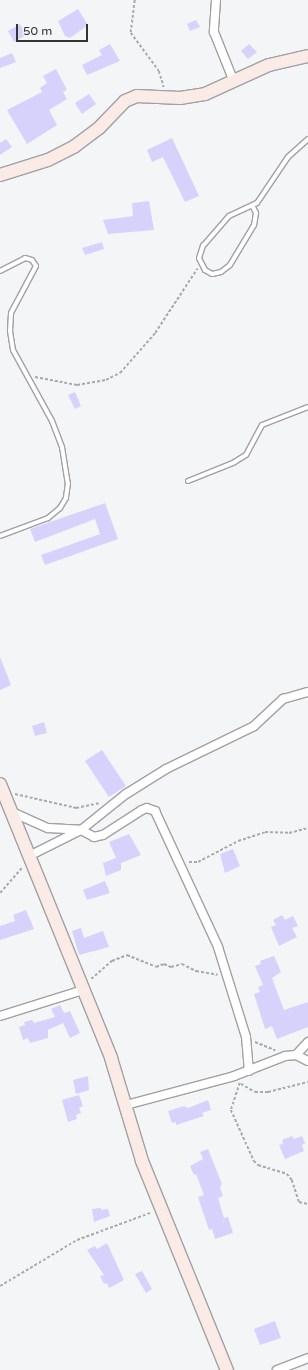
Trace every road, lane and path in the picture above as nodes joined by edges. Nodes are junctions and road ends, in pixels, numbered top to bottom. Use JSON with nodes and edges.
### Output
{"nodes":[{"id":1,"x":135,"y":0,"type":"edge"},
{"id":2,"x":216,"y":0,"type":"edge"},
{"id":3,"x":308,"y":56,"type":"edge"},
{"id":4,"x":234,"y":82,"type":"junction"},
{"id":5,"x":164,"y":95,"type":"junction"},
{"id":6,"x":308,"y":139,"type":"edge"},
{"id":7,"x":0,"y":175,"type":"edge"},
{"id":8,"x":253,"y":207,"type":"junction"},
{"id":9,"x":200,"y":264,"type":"junction"},
{"id":10,"x":0,"y":271,"type":"edge"},
{"id":11,"x":26,"y":374,"type":"junction"},
{"id":12,"x":308,"y":408,"type":"edge"},
{"id":13,"x":188,"y":481,"type":"dead end"},
{"id":14,"x":0,"y":536,"type":"edge"},
{"id":15,"x":308,"y":692,"type":"edge"},
{"id":16,"x":2,"y":787,"type":"edge"},
{"id":17,"x":104,"y":802,"type":"dead end"},
{"id":18,"x":14,"y":813,"type":"junction"},
{"id":19,"x":308,"y":828,"type":"edge"},
{"id":20,"x":81,"y":830,"type":"junction"},
{"id":21,"x":31,"y":855,"type":"junction"},
{"id":22,"x":186,"y":860,"type":"dead end"},
{"id":23,"x":0,"y":893,"type":"edge"},
{"id":24,"x":227,"y":975,"type":"junction"},
{"id":25,"x":83,"y":990,"type":"junction"},
{"id":26,"x":0,"y":1016,"type":"edge"},
{"id":27,"x":246,"y":1037,"type":"junction"},
{"id":28,"x":308,"y":1042,"type":"edge"},
{"id":29,"x":293,"y":1055,"type":"junction"},
{"id":30,"x":308,"y":1061,"type":"edge"},
{"id":31,"x":249,"y":1071,"type":"junction"},
{"id":32,"x":237,"y":1080,"type":"junction"},
{"id":33,"x":308,"y":1082,"type":"edge"},
{"id":34,"x":126,"y":1105,"type":"junction"},
{"id":35,"x":308,"y":1204,"type":"edge"},
{"id":36,"x":162,"y":1209,"type":"junction"},
{"id":37,"x":0,"y":1286,"type":"edge"},
{"id":38,"x":308,"y":1358,"type":"edge"},
{"id":39,"x":227,"y":1370,"type":"edge"},
{"id":40,"x":278,"y":1370,"type":"edge"}],
"edges":[{"from":1,"to":5,"type":"path"},
{"from":2,"to":4,"type":"street"},
{"from":3,"to":4,"type":"street"},
{"from":4,"to":5,"type":"street"},
{"from":5,"to":7,"type":"street"},
{"from":6,"to":8,"type":"lane"},
{"from":8,"to":9,"type":"lane"},
{"from":8,"to":9,"type":"lane"},
{"from":9,"to":11,"type":"path"},
{"from":10,"to":11,"type":"lane"},
{"from":11,"to":14,"type":"lane"},
{"from":12,"to":13,"type":"lane"},
{"from":15,"to":20,"type":"street"},
{"from":16,"to":17,"type":"path"},
{"from":16,"to":18,"type":"street"},
{"from":18,"to":20,"type":"street"},
{"from":18,"to":21,"type":"street"},
{"from":19,"to":22,"type":"path"},
{"from":20,"to":21,"type":"street"},
{"from":20,"to":24,"type":"street"},
{"from":21,"to":23,"type":"path"},
{"from":21,"to":25,"type":"street"},
{"from":24,"to":25,"type":"path"},
{"from":24,"to":27,"type":"street"},
{"from":25,"to":26,"type":"street"},
{"from":25,"to":34,"type":"street"},
{"from":27,"to":29,"type":"path"},
{"from":27,"to":31,"type":"street"},
{"from":28,"to":29,"type":"street"},
{"from":29,"to":30,"type":"street"},
{"from":29,"to":31,"type":"street"},
{"from":31,"to":32,"type":"street"},
{"from":32,"to":33,"type":"path"},
{"from":32,"to":34,"type":"street"},
{"from":32,"to":35,"type":"path"},
{"from":34,"to":36,"type":"street"},
{"from":36,"to":37,"type":"path"},
{"from":36,"to":39,"type":"street"},
{"from":38,"to":40,"type":"street"}]}
